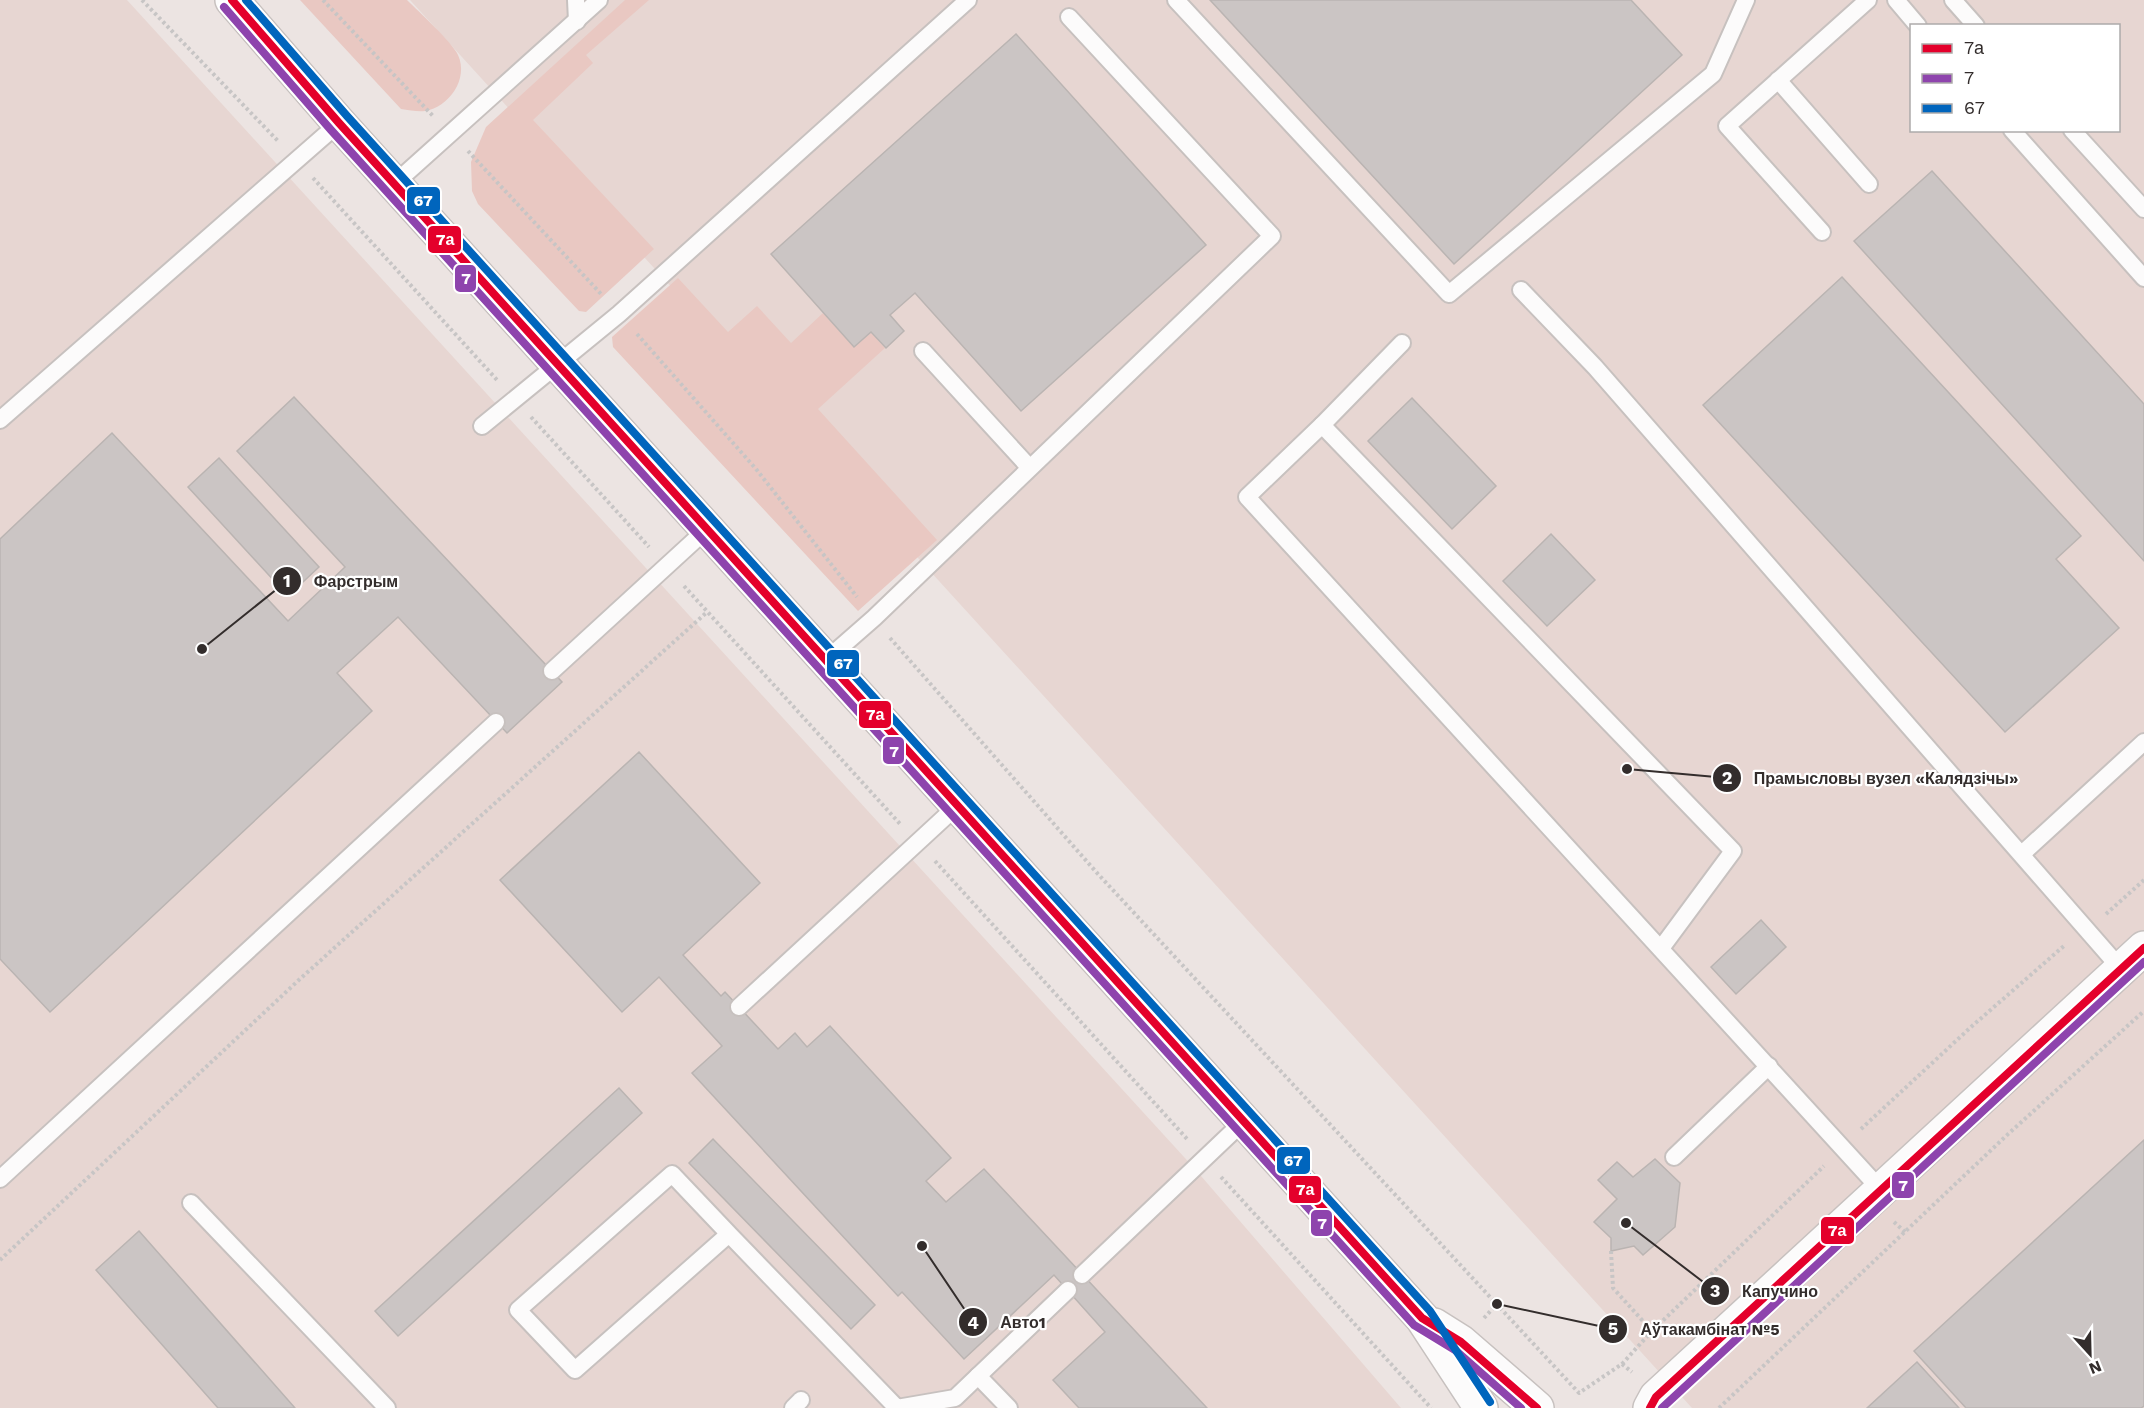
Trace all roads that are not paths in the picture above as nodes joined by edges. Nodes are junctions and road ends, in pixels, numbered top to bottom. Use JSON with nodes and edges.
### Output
{"nodes":[{"id":1,"x":232,"y":0,"type":"edge"},
{"id":2,"x":576,"y":0,"type":"edge"},
{"id":3,"x":600,"y":0,"type":"edge"},
{"id":4,"x":968,"y":0,"type":"edge"},
{"id":5,"x":1176,"y":0,"type":"edge"},
{"id":6,"x":1746,"y":0,"type":"edge"},
{"id":7,"x":1868,"y":0,"type":"edge"},
{"id":8,"x":1896,"y":0,"type":"edge"},
{"id":9,"x":1953,"y":0,"type":"edge"},
{"id":10,"x":1069,"y":17,"type":"dead end"},
{"id":11,"x":577,"y":21,"type":"junction"},
{"id":12,"x":1916,"y":24,"type":"edge"},
{"id":13,"x":1974,"y":24,"type":"edge"},
{"id":14,"x":1778,"y":80,"type":"junction"},
{"id":15,"x":339,"y":123,"type":"junction"},
{"id":16,"x":2014,"y":132,"type":"edge"},
{"id":17,"x":2074,"y":132,"type":"edge"},
{"id":18,"x":394,"y":184,"type":"junction"},
{"id":19,"x":1869,"y":184,"type":"dead end"},
{"id":20,"x":2144,"y":209,"type":"edge"},
{"id":21,"x":1822,"y":232,"type":"dead end"},
{"id":22,"x":2144,"y":278,"type":"edge"},
{"id":23,"x":1521,"y":290,"type":"dead end"},
{"id":24,"x":1402,"y":343,"type":"dead end"},
{"id":25,"x":923,"y":351,"type":"dead end"},
{"id":26,"x":557,"y":363,"type":"junction"},
{"id":27,"x":0,"y":420,"type":"edge"},
{"id":28,"x":1322,"y":425,"type":"junction"},
{"id":29,"x":482,"y":426,"type":"dead end"},
{"id":30,"x":1029,"y":467,"type":"junction"},
{"id":31,"x":707,"y":529,"type":"junction"},
{"id":32,"x":826,"y":660,"type":"junction"},
{"id":33,"x":552,"y":671,"type":"dead end"},
{"id":34,"x":496,"y":722,"type":"dead end"},
{"id":35,"x":2144,"y":742,"type":"edge"},
{"id":36,"x":958,"y":805,"type":"junction"},
{"id":37,"x":2023,"y":853,"type":"junction"},
{"id":38,"x":1662,"y":947,"type":"junction"},
{"id":39,"x":2133,"y":959,"type":"edge"},
{"id":40,"x":739,"y":1007,"type":"dead end"},
{"id":41,"x":1769,"y":1066,"type":"junction"},
{"id":42,"x":1245,"y":1120,"type":"junction"},
{"id":43,"x":1674,"y":1157,"type":"dead end"},
{"id":44,"x":0,"y":1179,"type":"edge"},
{"id":45,"x":1881,"y":1190,"type":"junction"},
{"id":46,"x":191,"y":1203,"type":"dead end"},
{"id":47,"x":729,"y":1234,"type":"junction"},
{"id":48,"x":1082,"y":1275,"type":"dead end"},
{"id":49,"x":1068,"y":1290,"type":"dead end"},
{"id":50,"x":1422,"y":1318,"type":"junction"},
{"id":51,"x":978,"y":1376,"type":"junction"},
{"id":52,"x":387,"y":1408,"type":"edge"},
{"id":53,"x":1009,"y":1408,"type":"edge"},
{"id":54,"x":1481,"y":1408,"type":"edge"},
{"id":55,"x":1537,"y":1408,"type":"edge"},
{"id":56,"x":1650,"y":1408,"type":"edge"}],
"edges":[{"from":1,"to":15,"type":"street"},
{"from":2,"to":11,"type":"lane"},
{"from":3,"to":11,"type":"lane"},
{"from":4,"to":26,"type":"lane"},
{"from":5,"to":6,"type":"lane"},
{"from":7,"to":14,"type":"lane"},
{"from":8,"to":12,"type":"lane"},
{"from":9,"to":13,"type":"lane"},
{"from":10,"to":30,"type":"lane"},
{"from":11,"to":18,"type":"lane"},
{"from":14,"to":19,"type":"lane"},
{"from":14,"to":21,"type":"lane"},
{"from":15,"to":18,"type":"street"},
{"from":15,"to":27,"type":"lane"},
{"from":16,"to":22,"type":"lane"},
{"from":17,"to":20,"type":"lane"},
{"from":18,"to":26,"type":"street"},
{"from":23,"to":37,"type":"lane"},
{"from":24,"to":28,"type":"lane"},
{"from":25,"to":30,"type":"lane"},
{"from":26,"to":29,"type":"lane"},
{"from":26,"to":31,"type":"street"},
{"from":28,"to":38,"type":"lane"},
{"from":28,"to":38,"type":"lane"},
{"from":30,"to":32,"type":"lane"},
{"from":31,"to":32,"type":"street"},
{"from":31,"to":33,"type":"lane"},
{"from":32,"to":36,"type":"street"},
{"from":34,"to":44,"type":"lane"},
{"from":35,"to":37,"type":"lane"},
{"from":36,"to":40,"type":"lane"},
{"from":36,"to":42,"type":"street"},
{"from":37,"to":39,"type":"lane"},
{"from":38,"to":41,"type":"lane"},
{"from":39,"to":45,"type":"street"},
{"from":41,"to":43,"type":"lane"},
{"from":41,"to":45,"type":"lane"},
{"from":42,"to":48,"type":"lane"},
{"from":42,"to":50,"type":"street"},
{"from":45,"to":56,"type":"street"},
{"from":46,"to":52,"type":"lane"},
{"from":47,"to":47,"type":"lane"},
{"from":47,"to":51,"type":"lane"},
{"from":49,"to":51,"type":"lane"},
{"from":50,"to":54,"type":"street"},
{"from":50,"to":55,"type":"street"},
{"from":51,"to":53,"type":"lane"}]}
